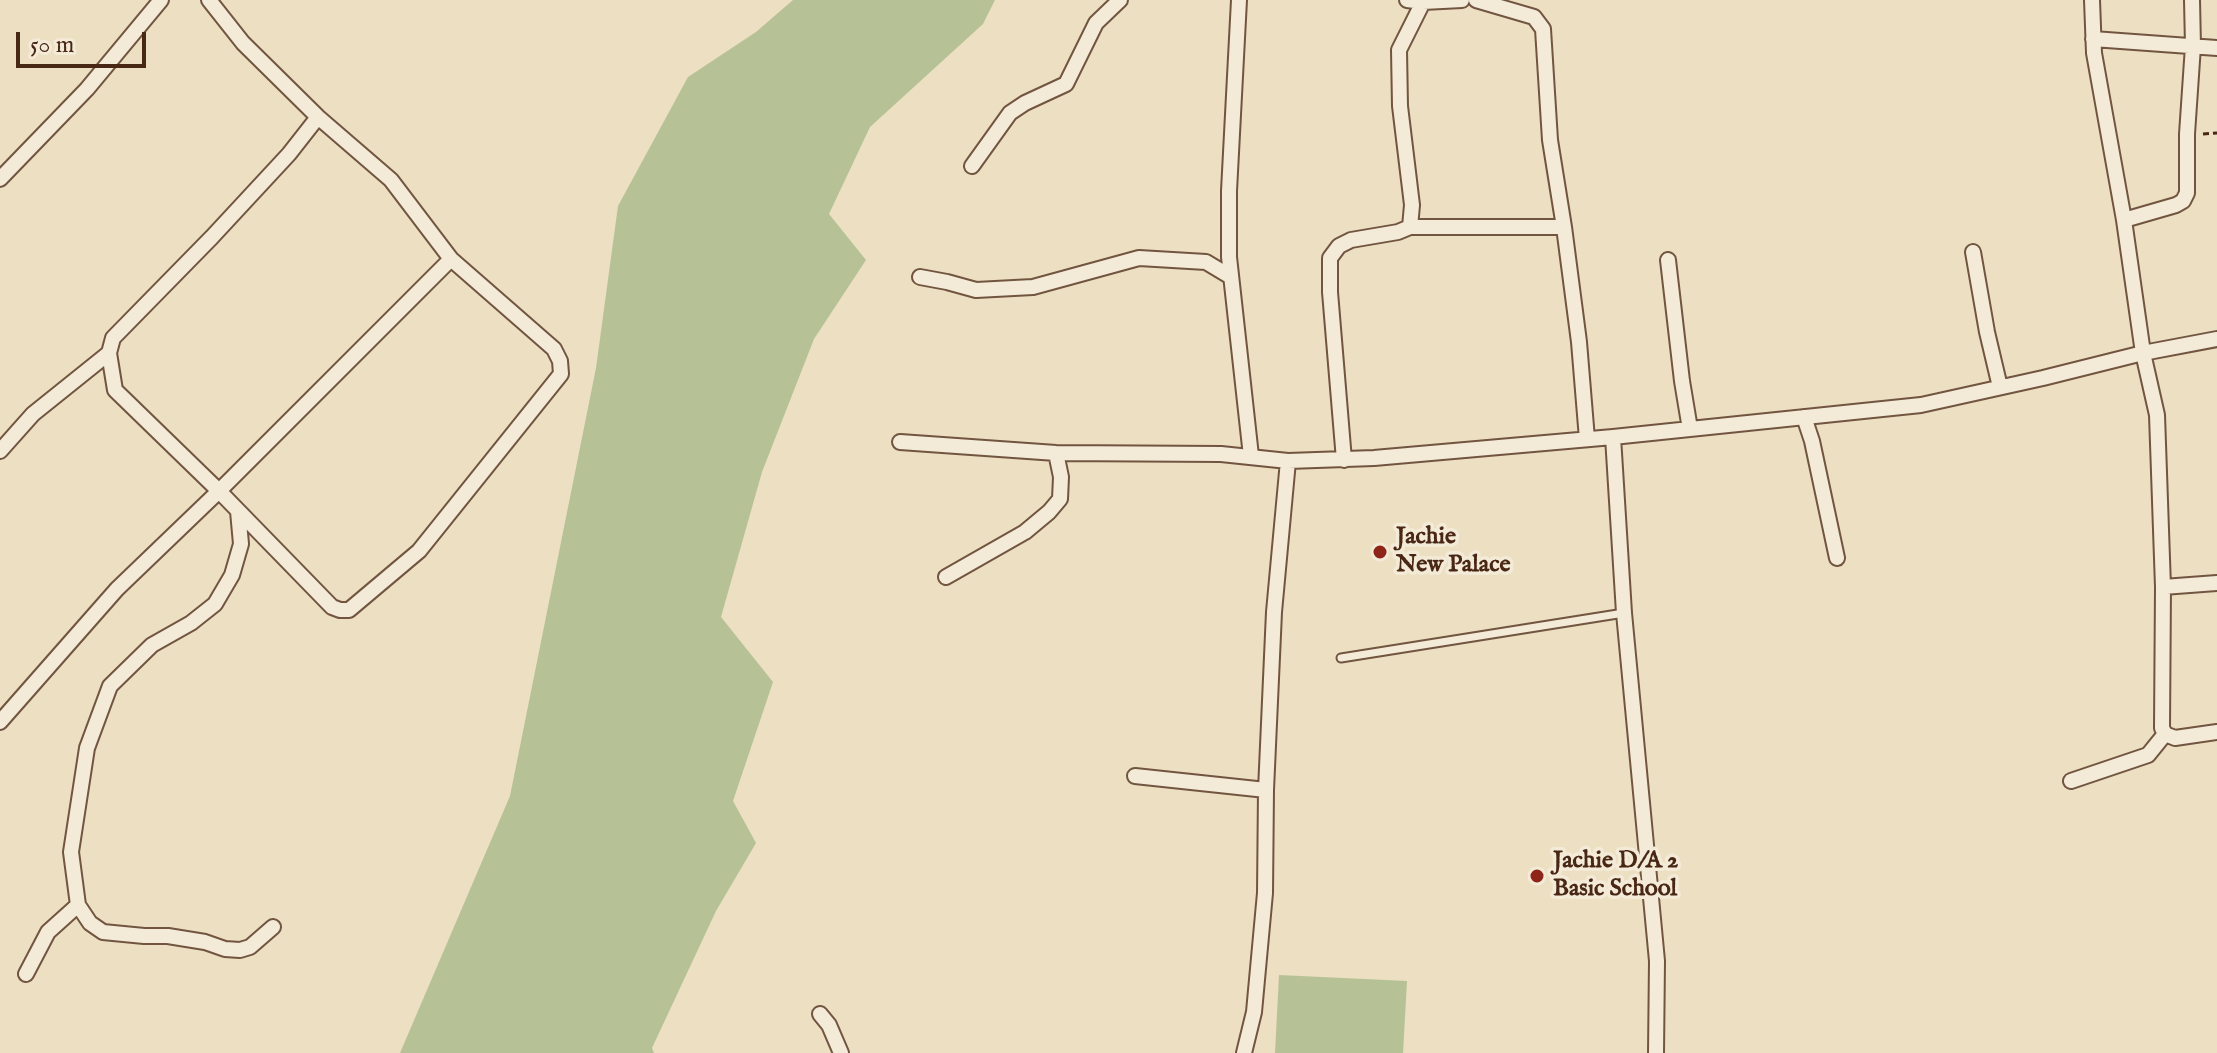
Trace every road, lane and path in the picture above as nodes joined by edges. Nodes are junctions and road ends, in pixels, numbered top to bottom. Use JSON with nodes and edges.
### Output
{"nodes":[{"id":1,"x":161,"y":0,"type":"edge"},
{"id":2,"x":209,"y":0,"type":"edge"},
{"id":3,"x":1120,"y":0,"type":"edge"},
{"id":4,"x":1239,"y":0,"type":"edge"},
{"id":5,"x":1407,"y":0,"type":"edge"},
{"id":6,"x":1462,"y":0,"type":"edge"},
{"id":7,"x":1476,"y":0,"type":"edge"},
{"id":8,"x":2092,"y":0,"type":"edge"},
{"id":9,"x":2192,"y":0,"type":"edge"},
{"id":10,"x":1423,"y":2,"type":"edge"},
{"id":11,"x":2093,"y":39,"type":"junction"},
{"id":12,"x":2193,"y":46,"type":"junction"},
{"id":13,"x":2217,"y":48,"type":"edge"},
{"id":14,"x":318,"y":117,"type":"junction"},
{"id":15,"x":972,"y":166,"type":"dead end"},
{"id":16,"x":0,"y":179,"type":"edge"},
{"id":17,"x":2124,"y":220,"type":"junction"},
{"id":18,"x":1410,"y":227,"type":"junction"},
{"id":19,"x":1564,"y":227,"type":"junction"},
{"id":20,"x":1973,"y":252,"type":"dead end"},
{"id":21,"x":451,"y":259,"type":"junction"},
{"id":22,"x":1668,"y":260,"type":"dead end"},
{"id":23,"x":920,"y":277,"type":"dead end"},
{"id":24,"x":1231,"y":277,"type":"junction"},
{"id":25,"x":2217,"y":339,"type":"edge"},
{"id":26,"x":109,"y":353,"type":"junction"},
{"id":27,"x":2143,"y":353,"type":"junction"},
{"id":28,"x":2000,"y":387,"type":"junction"},
{"id":29,"x":1804,"y":417,"type":"junction"},
{"id":30,"x":1690,"y":429,"type":"junction"},
{"id":31,"x":1613,"y":437,"type":"junction"},
{"id":32,"x":1587,"y":439,"type":"junction"},
{"id":33,"x":900,"y":442,"type":"dead end"},
{"id":34,"x":0,"y":451,"type":"edge"},
{"id":35,"x":1056,"y":453,"type":"junction"},
{"id":36,"x":1251,"y":456,"type":"junction"},
{"id":37,"x":1344,"y":460,"type":"junction"},
{"id":38,"x":1288,"y":461,"type":"junction"},
{"id":39,"x":219,"y":491,"type":"junction"},
{"id":40,"x":238,"y":511,"type":"junction"},
{"id":41,"x":1837,"y":558,"type":"dead end"},
{"id":42,"x":946,"y":577,"type":"dead end"},
{"id":43,"x":2217,"y":583,"type":"edge"},
{"id":44,"x":2163,"y":587,"type":"junction"},
{"id":45,"x":1624,"y":613,"type":"junction"},
{"id":46,"x":1341,"y":658,"type":"dead end"},
{"id":47,"x":0,"y":722,"type":"edge"},
{"id":48,"x":2217,"y":732,"type":"edge"},
{"id":49,"x":2165,"y":734,"type":"junction"},
{"id":50,"x":1135,"y":776,"type":"dead end"},
{"id":51,"x":2071,"y":781,"type":"dead end"},
{"id":52,"x":1266,"y":790,"type":"junction"},
{"id":53,"x":78,"y":905,"type":"junction"},
{"id":54,"x":273,"y":927,"type":"dead end"},
{"id":55,"x":26,"y":974,"type":"dead end"},
{"id":56,"x":820,"y":1014,"type":"dead end"},
{"id":57,"x":841,"y":1053,"type":"edge"},
{"id":58,"x":1244,"y":1053,"type":"edge"},
{"id":59,"x":1656,"y":1053,"type":"edge"}],
"edges":[{"from":1,"to":16,"type":"street"},
{"from":2,"to":14,"type":"street"},
{"from":3,"to":15,"type":"street"},
{"from":4,"to":24,"type":"street"},
{"from":5,"to":10,"type":"street"},
{"from":6,"to":10,"type":"street"},
{"from":7,"to":19,"type":"street"},
{"from":8,"to":11,"type":"street"},
{"from":9,"to":12,"type":"street"},
{"from":10,"to":18,"type":"street"},
{"from":11,"to":12,"type":"street"},
{"from":11,"to":17,"type":"street"},
{"from":12,"to":13,"type":"street"},
{"from":12,"to":17,"type":"street"},
{"from":14,"to":21,"type":"street"},
{"from":14,"to":26,"type":"street"},
{"from":17,"to":27,"type":"street"},
{"from":18,"to":19,"type":"street"},
{"from":18,"to":37,"type":"street"},
{"from":19,"to":32,"type":"street"},
{"from":20,"to":28,"type":"street"},
{"from":21,"to":39,"type":"street"},
{"from":21,"to":40,"type":"street"},
{"from":22,"to":30,"type":"street"},
{"from":23,"to":24,"type":"street"},
{"from":24,"to":36,"type":"street"},
{"from":25,"to":27,"type":"street"},
{"from":26,"to":34,"type":"street"},
{"from":26,"to":39,"type":"street"},
{"from":27,"to":28,"type":"street"},
{"from":27,"to":44,"type":"street"},
{"from":28,"to":29,"type":"street"},
{"from":29,"to":30,"type":"street"},
{"from":29,"to":41,"type":"street"},
{"from":30,"to":31,"type":"street"},
{"from":31,"to":32,"type":"street"},
{"from":31,"to":45,"type":"street"},
{"from":32,"to":37,"type":"street"},
{"from":33,"to":35,"type":"street"},
{"from":35,"to":36,"type":"street"},
{"from":35,"to":42,"type":"street"},
{"from":36,"to":38,"type":"street"},
{"from":37,"to":38,"type":"street"},
{"from":38,"to":52,"type":"street"},
{"from":39,"to":40,"type":"street"},
{"from":39,"to":47,"type":"street"},
{"from":40,"to":53,"type":"street"},
{"from":43,"to":44,"type":"street"},
{"from":44,"to":49,"type":"street"},
{"from":45,"to":46,"type":"lane"},
{"from":45,"to":59,"type":"street"},
{"from":48,"to":49,"type":"street"},
{"from":49,"to":51,"type":"street"},
{"from":50,"to":52,"type":"street"},
{"from":52,"to":58,"type":"street"},
{"from":53,"to":54,"type":"street"},
{"from":53,"to":55,"type":"street"},
{"from":56,"to":57,"type":"street"}]}
